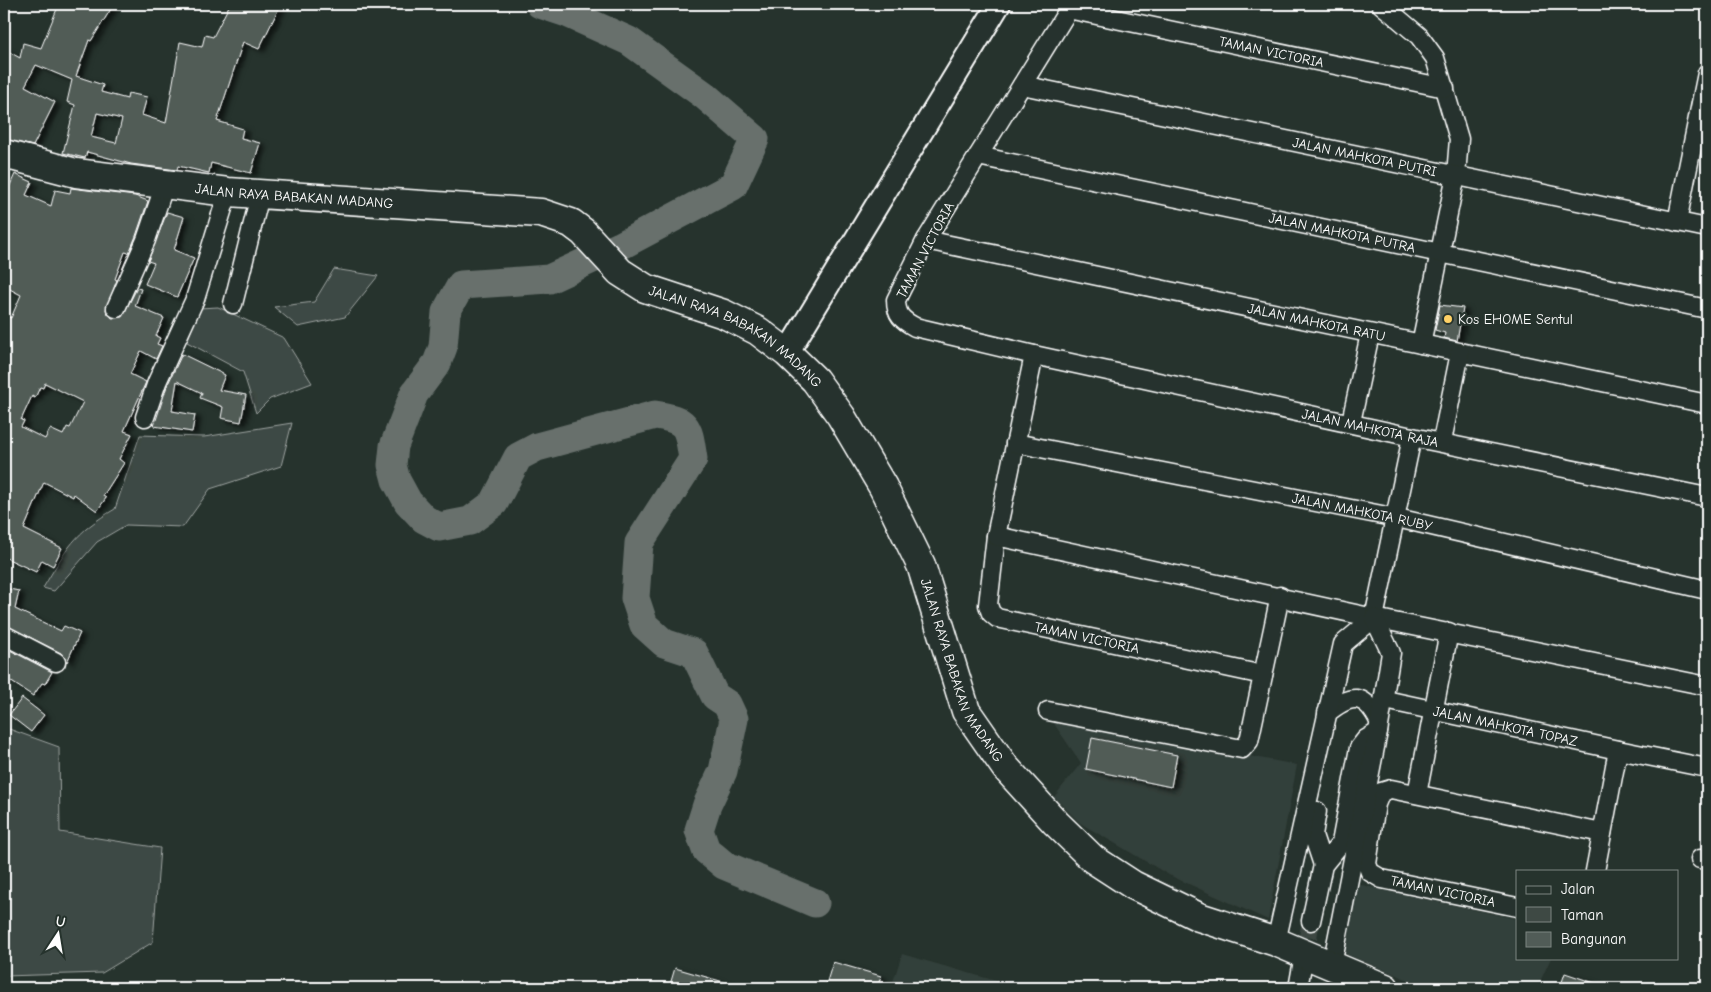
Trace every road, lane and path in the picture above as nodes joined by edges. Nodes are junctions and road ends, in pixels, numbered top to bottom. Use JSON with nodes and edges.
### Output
{"nodes":[{"id":1,"x":999,"y":4,"type":"edge"},
{"id":2,"x":1381,"y":4,"type":"edge"},
{"id":3,"x":1070,"y":6,"type":"edge"},
{"id":4,"x":1707,"y":73,"type":"edge"},
{"id":5,"x":1022,"y":85,"type":"junction"},
{"id":6,"x":1445,"y":88,"type":"junction"},
{"id":7,"x":4,"y":156,"type":"edge"},
{"id":8,"x":978,"y":156,"type":"junction"},
{"id":9,"x":1456,"y":175,"type":"junction"},
{"id":10,"x":165,"y":184,"type":"junction"},
{"id":11,"x":228,"y":192,"type":"junction"},
{"id":12,"x":260,"y":195,"type":"junction"},
{"id":13,"x":1677,"y":222,"type":"junction"},
{"id":14,"x":1707,"y":228,"type":"edge"},
{"id":15,"x":926,"y":240,"type":"junction"},
{"id":16,"x":1440,"y":253,"type":"junction"},
{"id":17,"x":233,"y":304,"type":"dead end"},
{"id":18,"x":116,"y":308,"type":"dead end"},
{"id":19,"x":1707,"y":309,"type":"edge"},
{"id":20,"x":1370,"y":334,"type":"junction"},
{"id":21,"x":1420,"y":344,"type":"junction"},
{"id":22,"x":1460,"y":352,"type":"junction"},
{"id":23,"x":787,"y":353,"type":"junction"},
{"id":24,"x":1034,"y":356,"type":"junction"},
{"id":25,"x":1707,"y":404,"type":"edge"},
{"id":26,"x":145,"y":417,"type":"dead end"},
{"id":27,"x":1351,"y":422,"type":"junction"},
{"id":28,"x":1412,"y":437,"type":"junction"},
{"id":29,"x":1442,"y":441,"type":"junction"},
{"id":30,"x":1016,"y":443,"type":"junction"},
{"id":31,"x":1707,"y":497,"type":"edge"},
{"id":32,"x":1397,"y":518,"type":"junction"},
{"id":33,"x":996,"y":536,"type":"junction"},
{"id":34,"x":1707,"y":590,"type":"edge"},
{"id":35,"x":1280,"y":596,"type":"junction"},
{"id":36,"x":1374,"y":618,"type":"junction"},
{"id":37,"x":1448,"y":632,"type":"junction"},
{"id":38,"x":4,"y":635,"type":"edge"},
{"id":39,"x":56,"y":662,"type":"dead end"},
{"id":40,"x":1263,"y":675,"type":"junction"},
{"id":41,"x":1707,"y":686,"type":"edge"},
{"id":42,"x":1390,"y":701,"type":"dead end"},
{"id":43,"x":1048,"y":711,"type":"dead end"},
{"id":44,"x":1433,"y":711,"type":"junction"},
{"id":45,"x":1326,"y":718,"type":"junction"},
{"id":46,"x":1378,"y":727,"type":"junction"},
{"id":47,"x":1618,"y":750,"type":"junction"},
{"id":48,"x":1707,"y":768,"type":"edge"},
{"id":49,"x":1417,"y":794,"type":"junction"},
{"id":50,"x":1602,"y":833,"type":"junction"},
{"id":51,"x":1323,"y":865,"type":"junction"},
{"id":52,"x":1595,"y":870,"type":"edge"},
{"id":53,"x":1516,"y":907,"type":"edge"},
{"id":54,"x":1311,"y":921,"type":"tunnel mouth"},
{"id":55,"x":1276,"y":942,"type":"junction"},
{"id":56,"x":1332,"y":965,"type":"junction"},
{"id":57,"x":1302,"y":966,"type":"tunnel mouth"},
{"id":58,"x":1298,"y":988,"type":"edge"},
{"id":59,"x":1384,"y":988,"type":"edge"}],
"edges":[{"from":1,"to":23,"type":"street"},
{"from":2,"to":6,"type":"street"},
{"from":3,"to":5,"type":"street","name":"TAMAN VICTORIA"},
{"from":3,"to":6,"type":"street","name":"TAMAN VICTORIA"},
{"from":4,"to":13,"type":"street"},
{"from":5,"to":8,"type":"street","name":"TAMAN VICTORIA"},
{"from":5,"to":9,"type":"street","name":"JALAN MAHKOTA PUTRI"},
{"from":6,"to":9,"type":"street"},
{"from":7,"to":10,"type":"main road","name":"JALAN RAYA BABAKAN MADANG"},
{"from":8,"to":15,"type":"street","name":"TAMAN VICTORIA"},
{"from":8,"to":16,"type":"street","name":"JALAN MAHKOTA PUTRA"},
{"from":9,"to":13,"type":"street","name":"JALAN MAHKOTA PUTRI"},
{"from":9,"to":16,"type":"street"},
{"from":10,"to":11,"type":"main road","name":"JALAN RAYA BABAKAN MADANG"},
{"from":10,"to":18,"type":"street"},
{"from":11,"to":12,"type":"main road","name":"JALAN RAYA BABAKAN MADANG"},
{"from":11,"to":26,"type":"street"},
{"from":12,"to":17,"type":"street"},
{"from":12,"to":23,"type":"main road","name":"JALAN RAYA BABAKAN MADANG"},
{"from":13,"to":14,"type":"street","name":"JALAN MAHKOTA PUTRI"},
{"from":15,"to":20,"type":"street","name":"JALAN MAHKOTA RATU"},
{"from":15,"to":24,"type":"street","name":"TAMAN VICTORIA"},
{"from":16,"to":19,"type":"street","name":"JALAN MAHKOTA PUTRA"},
{"from":16,"to":21,"type":"street"},
{"from":20,"to":21,"type":"street","name":"JALAN MAHKOTA RATU"},
{"from":20,"to":27,"type":"street"},
{"from":21,"to":22,"type":"street","name":"JALAN MAHKOTA RATU"},
{"from":22,"to":25,"type":"street","name":"JALAN MAHKOTA RATU"},
{"from":22,"to":29,"type":"street"},
{"from":23,"to":55,"type":"main road","name":"JALAN RAYA BABAKAN MADANG"},
{"from":24,"to":27,"type":"street","name":"JALAN MAHKOTA RAJA"},
{"from":24,"to":30,"type":"street","name":"TAMAN VICTORIA"},
{"from":27,"to":28,"type":"street","name":"JALAN MAHKOTA RAJA"},
{"from":28,"to":29,"type":"street","name":"JALAN MAHKOTA RAJA"},
{"from":28,"to":32,"type":"street"},
{"from":29,"to":31,"type":"street","name":"JALAN MAHKOTA RAJA"},
{"from":30,"to":32,"type":"street","name":"JALAN MAHKOTA RUBY"},
{"from":30,"to":33,"type":"street","name":"TAMAN VICTORIA"},
{"from":32,"to":34,"type":"street","name":"JALAN MAHKOTA RUBY"},
{"from":32,"to":36,"type":"street"},
{"from":33,"to":35,"type":"street"},
{"from":33,"to":40,"type":"street","name":"TAMAN VICTORIA"},
{"from":35,"to":36,"type":"street"},
{"from":35,"to":40,"type":"street"},
{"from":36,"to":37,"type":"street"},
{"from":36,"to":45,"type":"street"},
{"from":36,"to":46,"type":"street"},
{"from":37,"to":41,"type":"street"},
{"from":37,"to":44,"type":"street"},
{"from":38,"to":39,"type":"street"},
{"from":40,"to":43,"type":"street"},
{"from":42,"to":44,"type":"street","name":"JALAN MAHKOTA TOPAZ"},
{"from":44,"to":47,"type":"street","name":"JALAN MAHKOTA TOPAZ"},
{"from":44,"to":49,"type":"street"},
{"from":45,"to":46,"type":"street"},
{"from":45,"to":51,"type":"street"},
{"from":45,"to":55,"type":"street"},
{"from":46,"to":51,"type":"street"},
{"from":46,"to":56,"type":"street"},
{"from":47,"to":48,"type":"street"},
{"from":47,"to":50,"type":"street"},
{"from":49,"to":50,"type":"street","name":"TAMAN VICTORIA"},
{"from":49,"to":53,"type":"street","name":"TAMAN VICTORIA"},
{"from":50,"to":52,"type":"street"},
{"from":51,"to":54,"type":"street"},
{"from":55,"to":56,"type":"main road","name":"JALAN RAYA BABAKAN MADANG"},
{"from":56,"to":59,"type":"main road","name":"JALAN RAYA BABAKAN MADANG"},
{"from":57,"to":58,"type":"street"}]}
